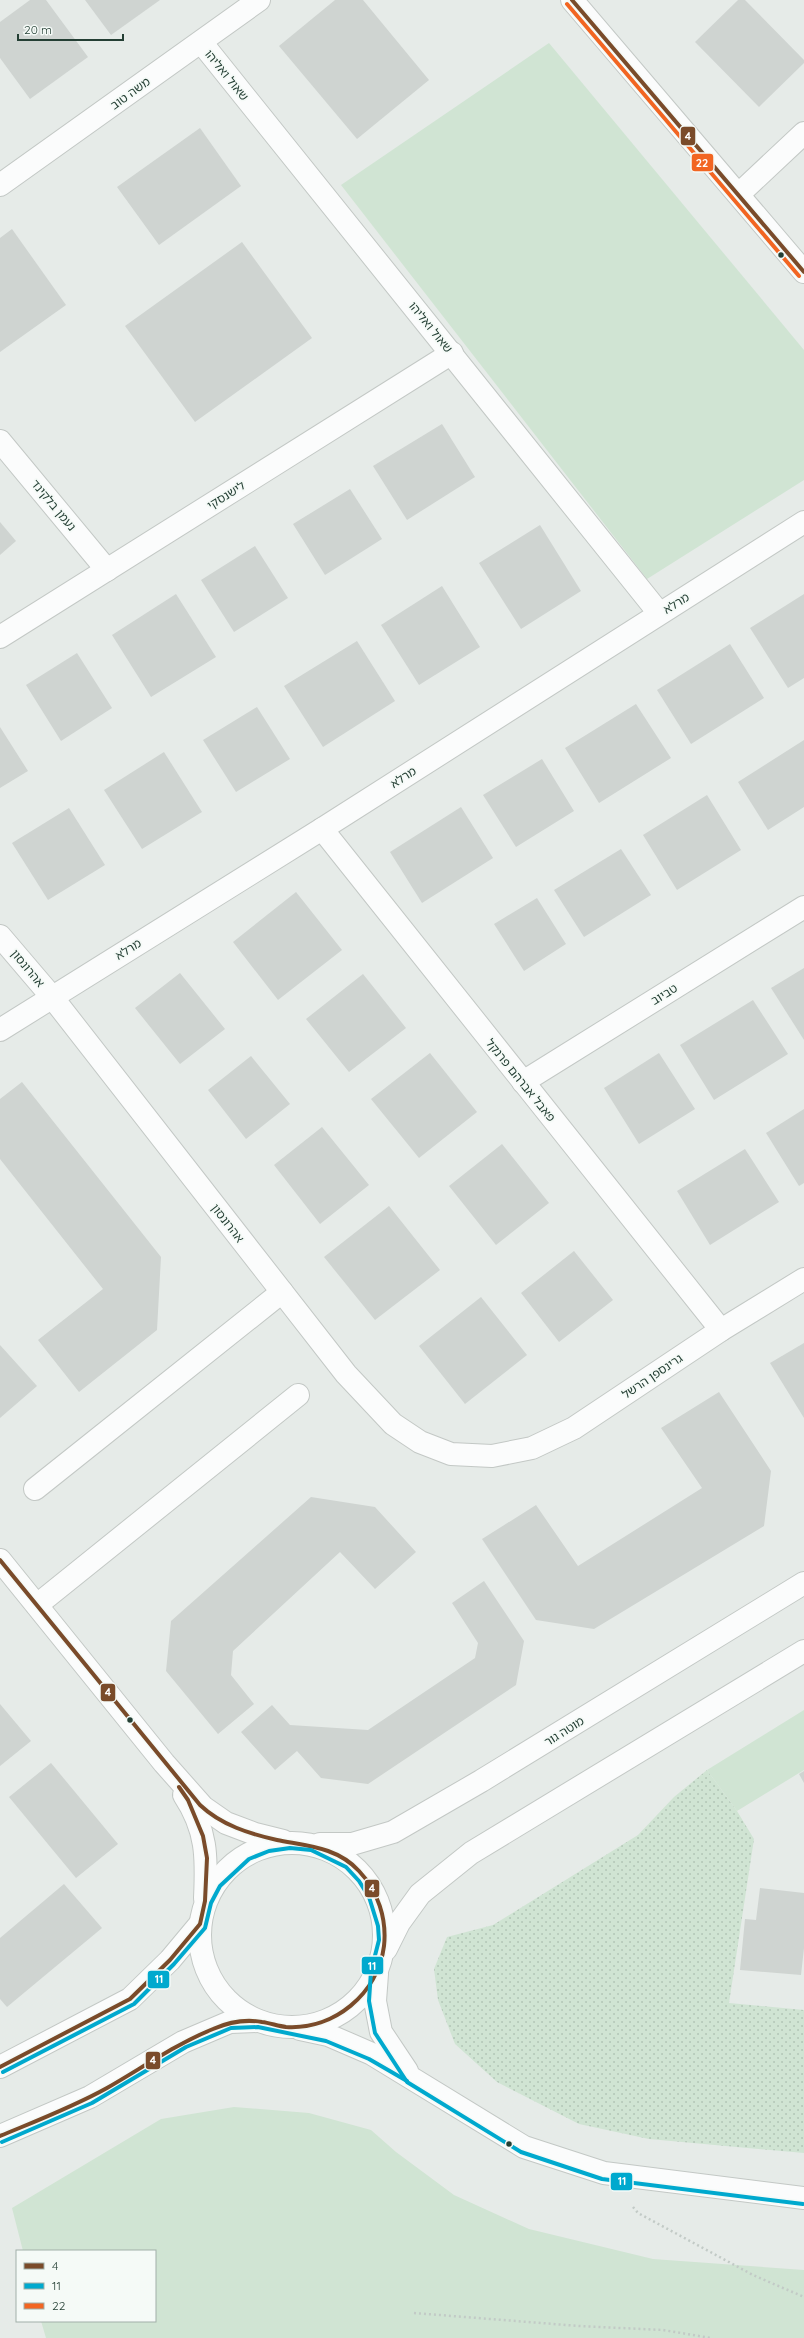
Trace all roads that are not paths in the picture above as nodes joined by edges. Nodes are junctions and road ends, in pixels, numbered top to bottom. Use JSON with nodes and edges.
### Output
{"nodes":[{"id":1,"x":259,"y":0,"type":"edge"},
{"id":2,"x":572,"y":0,"type":"edge"},
{"id":3,"x":201,"y":42,"type":"junction"},
{"id":4,"x":804,"y":133,"type":"edge"},
{"id":5,"x":0,"y":185,"type":"edge"},
{"id":6,"x":739,"y":194,"type":"junction"},
{"id":7,"x":804,"y":272,"type":"edge"},
{"id":8,"x":452,"y":354,"type":"junction"},
{"id":9,"x":0,"y":441,"type":"edge"},
{"id":10,"x":804,"y":522,"type":"edge"},
{"id":11,"x":107,"y":570,"type":"junction"},
{"id":12,"x":659,"y":613,"type":"junction"},
{"id":13,"x":0,"y":637,"type":"edge"},
{"id":14,"x":322,"y":829,"type":"junction"},
{"id":15,"x":804,"y":907,"type":"edge"},
{"id":16,"x":0,"y":936,"type":"edge"},
{"id":17,"x":52,"y":997,"type":"junction"},
{"id":18,"x":0,"y":1030,"type":"edge"},
{"id":19,"x":523,"y":1082,"type":"junction"},
{"id":20,"x":804,"y":1279,"type":"edge"},
{"id":21,"x":282,"y":1292,"type":"junction"},
{"id":22,"x":721,"y":1330,"type":"junction"},
{"id":23,"x":298,"y":1396,"type":"dead end"},
{"id":24,"x":492,"y":1456,"type":"joint"},
{"id":25,"x":35,"y":1489,"type":"dead end"},
{"id":26,"x":0,"y":1560,"type":"edge"},
{"id":27,"x":804,"y":1584,"type":"edge"},
{"id":28,"x":37,"y":1605,"type":"junction"},
{"id":29,"x":804,"y":1651,"type":"edge"},
{"id":30,"x":164,"y":1763,"type":"junction"},
{"id":31,"x":290,"y":1842,"type":"junction"},
{"id":32,"x":312,"y":1844,"type":"junction"},
{"id":33,"x":205,"y":1901,"type":"junction"},
{"id":34,"x":200,"y":1924,"type":"junction"},
{"id":35,"x":380,"y":1964,"type":"junction"},
{"id":36,"x":258,"y":2020,"type":"junction"},
{"id":37,"x":289,"y":2027,"type":"junction"},
{"id":38,"x":0,"y":2067,"type":"edge"},
{"id":39,"x":411,"y":2076,"type":"junction"},
{"id":40,"x":0,"y":2136,"type":"edge"},
{"id":41,"x":804,"y":2198,"type":"edge"}],
"edges":[{"from":1,"to":3,"type":"street","name":"משה טוב"},
{"from":2,"to":6,"type":"street"},
{"from":3,"to":5,"type":"street","name":"משה טוב"},
{"from":3,"to":8,"type":"street","name":"שאול ואליהו"},
{"from":4,"to":6,"type":"street"},
{"from":6,"to":7,"type":"street"},
{"from":8,"to":11,"type":"street","name":"לישנסקי"},
{"from":8,"to":12,"type":"street","name":"שאול ואליהו"},
{"from":9,"to":11,"type":"street","name":"נעמן בלקינד"},
{"from":10,"to":12,"type":"street","name":"מרלא"},
{"from":11,"to":13,"type":"street","name":"לישנסקי"},
{"from":12,"to":14,"type":"street","name":"מרלא"},
{"from":14,"to":17,"type":"street","name":"מרלא"},
{"from":14,"to":19,"type":"street","name":"פאבל אברהם פרנקל"},
{"from":15,"to":19,"type":"street","name":"טביוב"},
{"from":16,"to":17,"type":"street","name":"אהרונסון"},
{"from":17,"to":18,"type":"street","name":"מרלא"},
{"from":17,"to":21,"type":"street","name":"אהרונסון"},
{"from":19,"to":22,"type":"street","name":"פאבל אברהם פרנקל"},
{"from":20,"to":22,"type":"street","name":"גרינספן הרשל"},
{"from":21,"to":24,"type":"street","name":"אהרונסון"},
{"from":21,"to":25,"type":"street"},
{"from":22,"to":24,"type":"street","name":"גרינספן הרשל"},
{"from":23,"to":28,"type":"street"},
{"from":26,"to":28,"type":"street"},
{"from":27,"to":32,"type":"street","name":"מוטה גור"},
{"from":28,"to":30,"type":"street"},
{"from":29,"to":35,"type":"street"},
{"from":30,"to":31,"type":"street"},
{"from":30,"to":33,"type":"street"},
{"from":31,"to":32,"type":"street"},
{"from":31,"to":33,"type":"street"},
{"from":32,"to":35,"type":"street"},
{"from":33,"to":34,"type":"street"},
{"from":34,"to":36,"type":"street"},
{"from":34,"to":38,"type":"street"},
{"from":35,"to":37,"type":"street"},
{"from":35,"to":39,"type":"street"},
{"from":36,"to":37,"type":"street"},
{"from":36,"to":40,"type":"street"},
{"from":37,"to":39,"type":"street"},
{"from":39,"to":41,"type":"street"}]}
